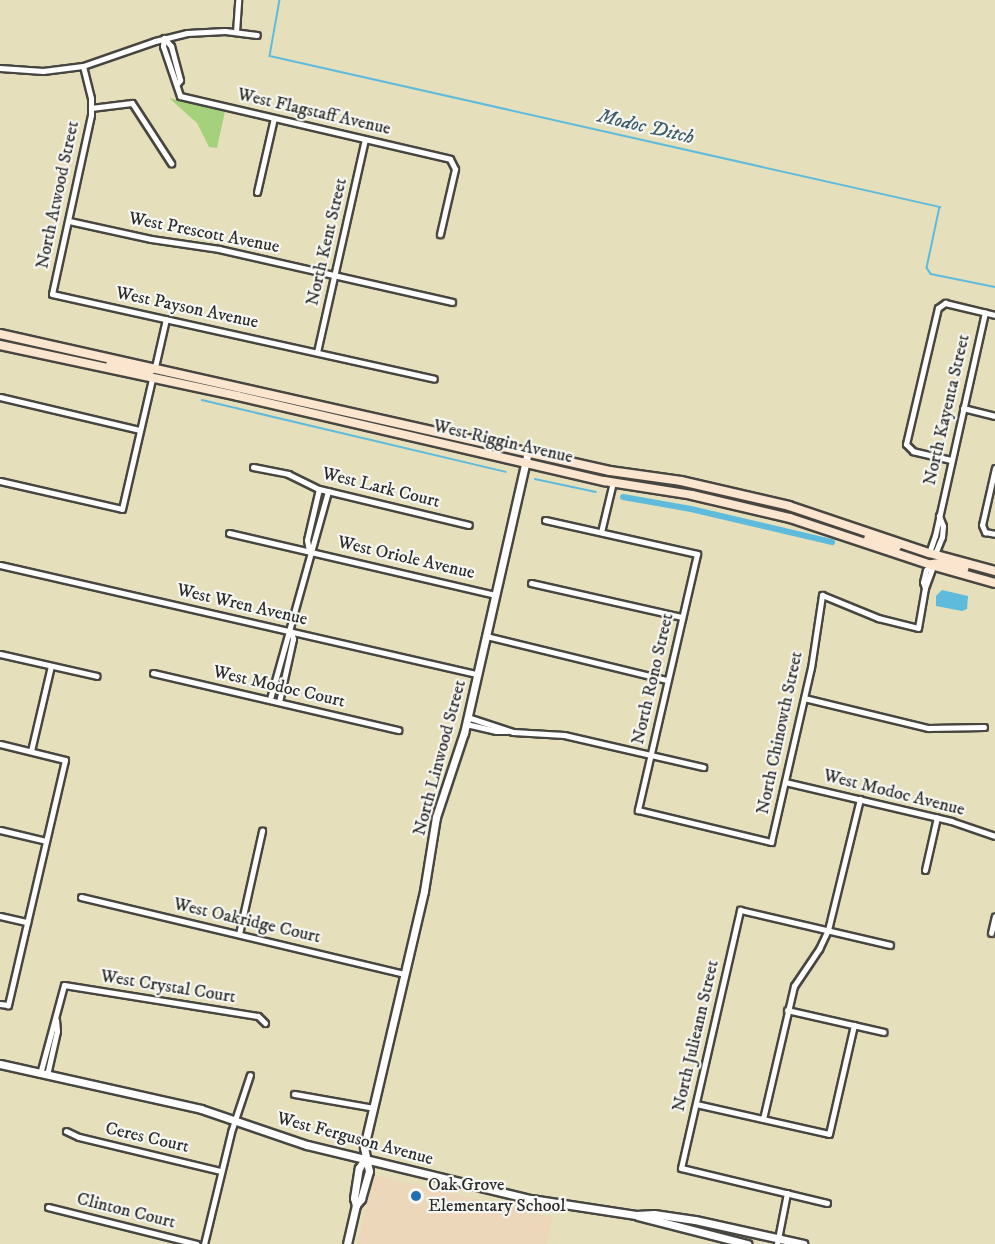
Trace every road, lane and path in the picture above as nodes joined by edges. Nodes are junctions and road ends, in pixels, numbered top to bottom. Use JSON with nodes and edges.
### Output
{"nodes":[{"id":1,"x":238,"y":0,"type":"edge"},
{"id":2,"x":236,"y":32,"type":"junction"},
{"id":3,"x":257,"y":35,"type":"dead end"},
{"id":4,"x":164,"y":38,"type":"junction"},
{"id":5,"x":83,"y":66,"type":"junction"},
{"id":6,"x":0,"y":68,"type":"edge"},
{"id":7,"x":92,"y":108,"type":"junction"},
{"id":8,"x":274,"y":118,"type":"junction"},
{"id":9,"x":365,"y":139,"type":"junction"},
{"id":10,"x":171,"y":163,"type":"dead end"},
{"id":11,"x":257,"y":192,"type":"dead end"},
{"id":12,"x":69,"y":221,"type":"junction"},
{"id":13,"x":440,"y":234,"type":"dead end"},
{"id":14,"x":334,"y":275,"type":"junction"},
{"id":15,"x":52,"y":294,"type":"joint"},
{"id":16,"x":452,"y":302,"type":"dead end"},
{"id":17,"x":985,"y":312,"type":"junction"},
{"id":18,"x":995,"y":315,"type":"edge"},
{"id":19,"x":166,"y":320,"type":"junction"},
{"id":20,"x":0,"y":334,"type":"edge"},
{"id":21,"x":0,"y":345,"type":"edge"},
{"id":22,"x":317,"y":352,"type":"junction"},
{"id":23,"x":70,"y":361,"type":"junction"},
{"id":24,"x":155,"y":367,"type":"junction"},
{"id":25,"x":152,"y":379,"type":"junction"},
{"id":26,"x":434,"y":379,"type":"dead end"},
{"id":27,"x":231,"y":385,"type":"junction"},
{"id":28,"x":0,"y":397,"type":"edge"},
{"id":29,"x":963,"y":408,"type":"junction"},
{"id":30,"x":995,"y":416,"type":"edge"},
{"id":31,"x":140,"y":430,"type":"junction"},
{"id":32,"x":528,"y":452,"type":"junction"},
{"id":33,"x":951,"y":459,"type":"junction"},
{"id":34,"x":525,"y":463,"type":"junction"},
{"id":35,"x":253,"y":467,"type":"dead end"},
{"id":36,"x":995,"y":468,"type":"edge"},
{"id":37,"x":0,"y":481,"type":"edge"},
{"id":38,"x":994,"y":481,"type":"edge"},
{"id":39,"x":613,"y":482,"type":"junction"},
{"id":40,"x":319,"y":489,"type":"junction"},
{"id":41,"x":328,"y":491,"type":"junction"},
{"id":42,"x":545,"y":520,"type":"dead end"},
{"id":43,"x":469,"y":525,"type":"dead end"},
{"id":44,"x":601,"y":532,"type":"junction"},
{"id":45,"x":229,"y":533,"type":"dead end"},
{"id":46,"x":995,"y":534,"type":"edge"},
{"id":47,"x":858,"y":539,"type":"junction"},
{"id":48,"x":309,"y":551,"type":"junction"},
{"id":49,"x":932,"y":554,"type":"junction"},
{"id":50,"x":0,"y":565,"type":"edge"},
{"id":51,"x":932,"y":566,"type":"junction"},
{"id":52,"x":995,"y":573,"type":"edge"},
{"id":53,"x":531,"y":583,"type":"dead end"},
{"id":54,"x":995,"y":583,"type":"edge"},
{"id":55,"x":495,"y":595,"type":"junction"},
{"id":56,"x":682,"y":617,"type":"junction"},
{"id":57,"x":291,"y":631,"type":"junction"},
{"id":58,"x":486,"y":636,"type":"junction"},
{"id":59,"x":0,"y":654,"type":"edge"},
{"id":60,"x":51,"y":666,"type":"junction"},
{"id":61,"x":153,"y":673,"type":"dead end"},
{"id":62,"x":477,"y":674,"type":"junction"},
{"id":63,"x":97,"y":676,"type":"dead end"},
{"id":64,"x":667,"y":680,"type":"junction"},
{"id":65,"x":804,"y":698,"type":"junction"},
{"id":66,"x":270,"y":699,"type":"junction"},
{"id":67,"x":279,"y":702,"type":"junction"},
{"id":68,"x":466,"y":721,"type":"junction"},
{"id":69,"x":984,"y":726,"type":"dead end"},
{"id":70,"x":398,"y":730,"type":"dead end"},
{"id":71,"x":0,"y":744,"type":"edge"},
{"id":72,"x":31,"y":752,"type":"junction"},
{"id":73,"x":651,"y":755,"type":"junction"},
{"id":74,"x":702,"y":767,"type":"dead end"},
{"id":75,"x":785,"y":782,"type":"junction"},
{"id":76,"x":860,"y":799,"type":"junction"},
{"id":77,"x":937,"y":817,"type":"junction"},
{"id":78,"x":0,"y":830,"type":"edge"},
{"id":79,"x":262,"y":831,"type":"dead end"},
{"id":80,"x":995,"y":837,"type":"edge"},
{"id":81,"x":46,"y":841,"type":"junction"},
{"id":82,"x":771,"y":842,"type":"joint"},
{"id":83,"x":925,"y":870,"type":"dead end"},
{"id":84,"x":81,"y":897,"type":"dead end"},
{"id":85,"x":0,"y":916,"type":"edge"},
{"id":86,"x":995,"y":916,"type":"edge"},
{"id":87,"x":27,"y":922,"type":"junction"},
{"id":88,"x":828,"y":930,"type":"junction"},
{"id":89,"x":991,"y":933,"type":"dead end"},
{"id":90,"x":238,"y":934,"type":"junction"},
{"id":91,"x":890,"y":945,"type":"dead end"},
{"id":92,"x":405,"y":974,"type":"junction"},
{"id":93,"x":0,"y":1004,"type":"edge"},
{"id":94,"x":787,"y":1010,"type":"junction"},
{"id":95,"x":265,"y":1023,"type":"dead end"},
{"id":96,"x":854,"y":1025,"type":"junction"},
{"id":97,"x":884,"y":1032,"type":"dead end"},
{"id":98,"x":0,"y":1064,"type":"edge"},
{"id":99,"x":43,"y":1075,"type":"junction"},
{"id":100,"x":250,"y":1075,"type":"dead end"},
{"id":101,"x":294,"y":1094,"type":"dead end"},
{"id":102,"x":696,"y":1104,"type":"junction"},
{"id":103,"x":374,"y":1108,"type":"junction"},
{"id":104,"x":235,"y":1119,"type":"junction"},
{"id":105,"x":763,"y":1119,"type":"junction"},
{"id":106,"x":66,"y":1131,"type":"dead end"},
{"id":107,"x":365,"y":1159,"type":"junction"},
{"id":108,"x":221,"y":1171,"type":"junction"},
{"id":109,"x":787,"y":1193,"type":"junction"},
{"id":110,"x":827,"y":1203,"type":"dead end"},
{"id":111,"x":48,"y":1207,"type":"dead end"},
{"id":112,"x":636,"y":1215,"type":"junction"},
{"id":113,"x":776,"y":1242,"type":"edge"},
{"id":114,"x":196,"y":1244,"type":"edge"},
{"id":115,"x":204,"y":1244,"type":"edge"},
{"id":116,"x":347,"y":1244,"type":"edge"},
{"id":117,"x":747,"y":1244,"type":"edge"},
{"id":118,"x":803,"y":1244,"type":"edge"}],
"edges":[{"from":1,"to":2,"type":"street"},
{"from":2,"to":3,"type":"street"},
{"from":2,"to":4,"type":"street"},
{"from":4,"to":5,"type":"street"},
{"from":4,"to":8,"type":"street","name":"West Flagstaff Avenue"},
{"from":5,"to":6,"type":"street"},
{"from":5,"to":7,"type":"street","name":"North Atwood Street"},
{"from":7,"to":10,"type":"street"},
{"from":7,"to":12,"type":"street","name":"North Atwood Street"},
{"from":8,"to":9,"type":"street","name":"West Flagstaff Avenue"},
{"from":8,"to":11,"type":"street"},
{"from":9,"to":13,"type":"street","name":"West Flagstaff Avenue"},
{"from":9,"to":14,"type":"street","name":"North Kent Street"},
{"from":12,"to":14,"type":"street","name":"West Prescott Avenue"},
{"from":12,"to":15,"type":"street","name":"North Atwood Street"},
{"from":14,"to":16,"type":"street","name":"West Prescott Avenue"},
{"from":14,"to":22,"type":"street","name":"North Kent Street"},
{"from":15,"to":19,"type":"street","name":"West Payson Avenue"},
{"from":17,"to":18,"type":"street"},
{"from":17,"to":29,"type":"street","name":"North Kayenta Street"},
{"from":17,"to":33,"type":"street"},
{"from":19,"to":22,"type":"street","name":"West Payson Avenue"},
{"from":19,"to":24,"type":"street"},
{"from":20,"to":24,"type":"main road","name":"West Riggin Avenue"},
{"from":21,"to":23,"type":"main road","name":"West Riggin Avenue"},
{"from":22,"to":26,"type":"street","name":"West Payson Avenue"},
{"from":23,"to":24,"type":"main road"},
{"from":23,"to":25,"type":"main road","name":"West Riggin Avenue"},
{"from":24,"to":27,"type":"main road","name":"West Riggin Avenue"},
{"from":25,"to":27,"type":"main road"},
{"from":25,"to":31,"type":"street"},
{"from":25,"to":34,"type":"main road","name":"West Riggin Avenue"},
{"from":27,"to":32,"type":"main road","name":"West Riggin Avenue"},
{"from":28,"to":31,"type":"street"},
{"from":29,"to":30,"type":"street"},
{"from":29,"to":33,"type":"street","name":"North Kayenta Street"},
{"from":31,"to":37,"type":"street"},
{"from":32,"to":34,"type":"street","name":"North Linwood Street"},
{"from":32,"to":49,"type":"main road","name":"West Riggin Avenue"},
{"from":33,"to":49,"type":"street","name":"North Kayenta Street"},
{"from":34,"to":39,"type":"main road","name":"West Riggin Avenue"},
{"from":34,"to":55,"type":"street","name":"North Linwood Street"},
{"from":35,"to":40,"type":"street","name":"West Lark Court"},
{"from":36,"to":38,"type":"street"},
{"from":38,"to":46,"type":"street"},
{"from":39,"to":44,"type":"street"},
{"from":39,"to":47,"type":"main road","name":"West Riggin Avenue"},
{"from":40,"to":41,"type":"street","name":"West Lark Court"},
{"from":40,"to":48,"type":"street"},
{"from":41,"to":43,"type":"street","name":"West Lark Court"},
{"from":41,"to":48,"type":"street"},
{"from":42,"to":44,"type":"street"},
{"from":44,"to":56,"type":"street","name":"North Rono Street"},
{"from":45,"to":48,"type":"street","name":"West Oriole Avenue"},
{"from":47,"to":49,"type":"main road"},
{"from":47,"to":51,"type":"main road","name":"West Riggin Avenue"},
{"from":48,"to":55,"type":"street","name":"West Oriole Avenue"},
{"from":48,"to":57,"type":"street"},
{"from":49,"to":52,"type":"main road","name":"West Riggin Avenue"},
{"from":50,"to":57,"type":"street","name":"West Wren Avenue"},
{"from":51,"to":52,"type":"main road"},
{"from":51,"to":54,"type":"main road","name":"West Riggin Avenue"},
{"from":51,"to":65,"type":"street","name":"North Chinowth Street"},
{"from":53,"to":56,"type":"street"},
{"from":55,"to":58,"type":"street","name":"North Linwood Street"},
{"from":56,"to":64,"type":"street","name":"North Rono Street"},
{"from":57,"to":62,"type":"street","name":"West Wren Avenue"},
{"from":57,"to":66,"type":"street"},
{"from":57,"to":67,"type":"street"},
{"from":58,"to":62,"type":"street","name":"North Linwood Street"},
{"from":58,"to":64,"type":"street"},
{"from":59,"to":60,"type":"street"},
{"from":60,"to":63,"type":"street"},
{"from":60,"to":72,"type":"street"},
{"from":61,"to":66,"type":"street","name":"West Modoc Court"},
{"from":62,"to":68,"type":"street","name":"North Linwood Street"},
{"from":64,"to":73,"type":"street","name":"North Rono Street"},
{"from":65,"to":69,"type":"street"},
{"from":65,"to":75,"type":"street","name":"North Chinowth Street"},
{"from":66,"to":67,"type":"street","name":"West Modoc Court"},
{"from":67,"to":70,"type":"street","name":"West Modoc Court"},
{"from":68,"to":73,"type":"street"},
{"from":68,"to":92,"type":"street","name":"North Linwood Street"},
{"from":71,"to":72,"type":"street"},
{"from":72,"to":81,"type":"street"},
{"from":73,"to":74,"type":"street"},
{"from":73,"to":82,"type":"street","name":"North Rono Street"},
{"from":75,"to":76,"type":"street","name":"West Modoc Avenue"},
{"from":75,"to":82,"type":"street","name":"North Chinowth Street"},
{"from":76,"to":77,"type":"street","name":"West Modoc Avenue"},
{"from":76,"to":88,"type":"street"},
{"from":77,"to":80,"type":"street","name":"West Modoc Avenue"},
{"from":77,"to":83,"type":"street"},
{"from":78,"to":81,"type":"street"},
{"from":79,"to":90,"type":"street"},
{"from":81,"to":87,"type":"street"},
{"from":84,"to":90,"type":"street","name":"West Oakridge Court"},
{"from":85,"to":87,"type":"street"},
{"from":86,"to":89,"type":"street"},
{"from":87,"to":93,"type":"street"},
{"from":88,"to":91,"type":"street"},
{"from":88,"to":94,"type":"street"},
{"from":88,"to":102,"type":"street","name":"North Julieann Street"},
{"from":90,"to":92,"type":"street","name":"West Oakridge Court"},
{"from":92,"to":103,"type":"street","name":"North Linwood Street"},
{"from":94,"to":96,"type":"street"},
{"from":94,"to":105,"type":"street"},
{"from":95,"to":99,"type":"street","name":"West Crystal Court"},
{"from":96,"to":97,"type":"street"},
{"from":96,"to":105,"type":"street"},
{"from":98,"to":99,"type":"street","name":"West Ferguson Avenue"},
{"from":99,"to":104,"type":"street","name":"West Ferguson Avenue"},
{"from":100,"to":104,"type":"street"},
{"from":101,"to":103,"type":"street"},
{"from":102,"to":105,"type":"street"},
{"from":102,"to":109,"type":"street","name":"North Julieann Street"},
{"from":103,"to":107,"type":"street","name":"North Linwood Street"},
{"from":104,"to":107,"type":"street","name":"West Ferguson Avenue"},
{"from":104,"to":108,"type":"street"},
{"from":106,"to":108,"type":"street","name":"Ceres Court"},
{"from":107,"to":112,"type":"street","name":"West Ferguson Avenue"},
{"from":107,"to":116,"type":"street","name":"North Linwood Street"},
{"from":108,"to":115,"type":"street"},
{"from":109,"to":110,"type":"street"},
{"from":109,"to":113,"type":"street"},
{"from":111,"to":114,"type":"street","name":"Clinton Court"},
{"from":112,"to":113,"type":"street","name":"West Ferguson Avenue"},
{"from":112,"to":117,"type":"street","name":"West Ferguson Avenue"},
{"from":113,"to":118,"type":"street","name":"West Ferguson Avenue"}]}
